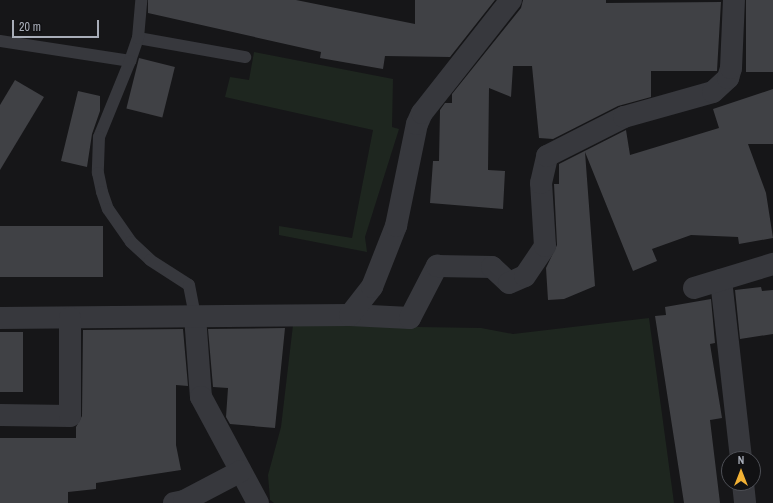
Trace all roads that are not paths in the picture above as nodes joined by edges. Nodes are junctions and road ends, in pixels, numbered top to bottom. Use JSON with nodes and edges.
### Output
{"nodes":[{"id":1,"x":141,"y":0,"type":"edge"},
{"id":2,"x":511,"y":0,"type":"edge"},
{"id":3,"x":734,"y":0,"type":"edge"},
{"id":4,"x":138,"y":38,"type":"junction"},
{"id":5,"x":0,"y":41,"type":"edge"},
{"id":6,"x":244,"y":57,"type":"dead end"},
{"id":7,"x":130,"y":61,"type":"junction"},
{"id":8,"x":773,"y":264,"type":"edge"},
{"id":9,"x":721,"y":280,"type":"junction"},
{"id":10,"x":694,"y":288,"type":"dead end"},
{"id":11,"x":350,"y":315,"type":"junction"},
{"id":12,"x":195,"y":316,"type":"junction"},
{"id":13,"x":0,"y":318,"type":"edge"},
{"id":14,"x":70,"y":318,"type":"junction"},
{"id":15,"x":0,"y":415,"type":"edge"},
{"id":16,"x":740,"y":451,"type":"edge"},
{"id":17,"x":241,"y":471,"type":"junction"},
{"id":18,"x":744,"y":491,"type":"edge"},
{"id":19,"x":174,"y":503,"type":"edge"},
{"id":20,"x":258,"y":503,"type":"edge"},
{"id":21,"x":746,"y":503,"type":"edge"}],
"edges":[{"from":1,"to":4,"type":"lane"},
{"from":2,"to":11,"type":"street"},
{"from":3,"to":11,"type":"street"},
{"from":4,"to":6,"type":"lane"},
{"from":4,"to":7,"type":"lane"},
{"from":5,"to":7,"type":"lane"},
{"from":7,"to":12,"type":"lane"},
{"from":8,"to":9,"type":"street"},
{"from":9,"to":10,"type":"street"},
{"from":9,"to":16,"type":"street"},
{"from":11,"to":12,"type":"street"},
{"from":12,"to":14,"type":"street"},
{"from":12,"to":17,"type":"street"},
{"from":13,"to":14,"type":"street"},
{"from":14,"to":15,"type":"street"},
{"from":17,"to":19,"type":"street"},
{"from":17,"to":20,"type":"street"},
{"from":18,"to":21,"type":"street"}]}
